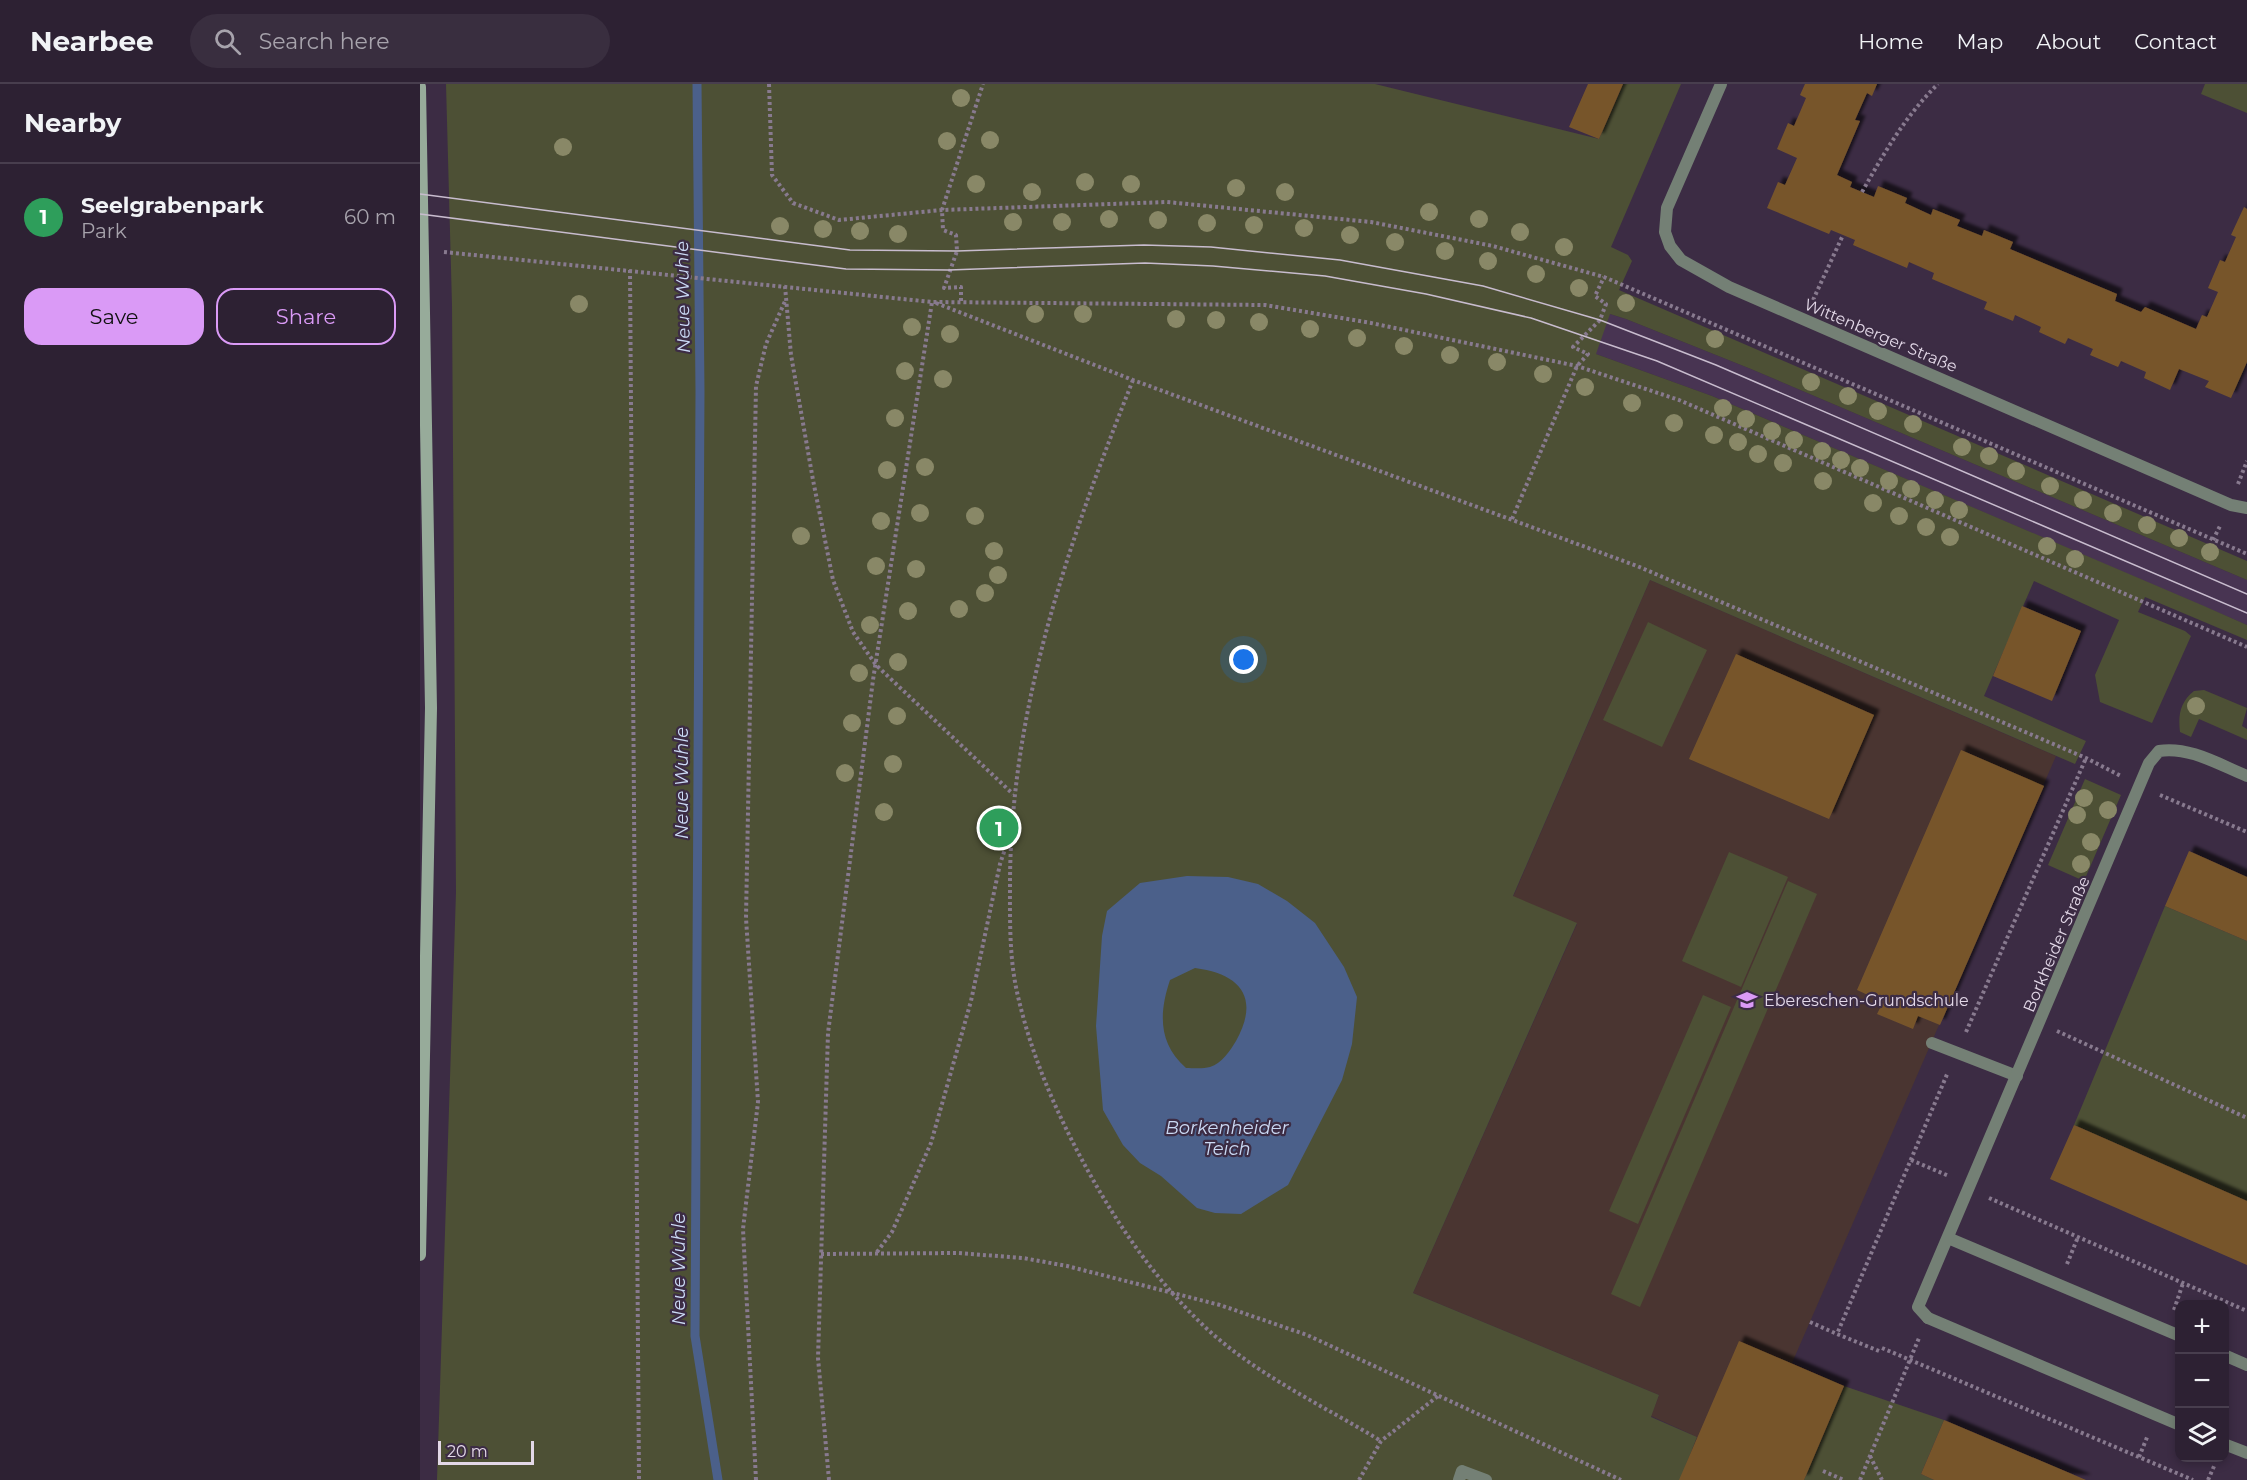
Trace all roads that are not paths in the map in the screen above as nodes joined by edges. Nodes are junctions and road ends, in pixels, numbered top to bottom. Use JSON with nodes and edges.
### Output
{"nodes":[{"id":1,"x":1721,"y":84,"type":"edge"},
{"id":2,"x":420,"y":87,"type":"edge"},
{"id":3,"x":422,"y":297,"type":"edge"},
{"id":4,"x":2247,"y":508,"type":"edge"},
{"id":5,"x":2247,"y":776,"type":"edge"},
{"id":6,"x":1932,"y":1043,"type":"dead end"},
{"id":7,"x":2017,"y":1076,"type":"junction"},
{"id":8,"x":422,"y":1116,"type":"edge"},
{"id":9,"x":1948,"y":1238,"type":"junction"},
{"id":10,"x":420,"y":1255,"type":"edge"},
{"id":11,"x":2175,"y":1334,"type":"edge"},
{"id":12,"x":2229,"y":1357,"type":"edge"},
{"id":13,"x":2247,"y":1365,"type":"edge"},
{"id":14,"x":2175,"y":1423,"type":"edge"},
{"id":15,"x":2229,"y":1446,"type":"edge"},
{"id":16,"x":2247,"y":1453,"type":"edge"},
{"id":17,"x":1459,"y":1480,"type":"edge"},
{"id":18,"x":1486,"y":1480,"type":"edge"}],
"edges":[{"from":1,"to":4,"type":"street","name":"Wittenberger Straße"},
{"from":2,"to":3,"type":"main road"},
{"from":3,"to":8,"type":"main road"},
{"from":5,"to":7,"type":"street","name":"Borkheider Straße"},
{"from":6,"to":7,"type":"street"},
{"from":7,"to":9,"type":"street","name":"Borkheider Straße"},
{"from":8,"to":10,"type":"main road"},
{"from":9,"to":11,"type":"street"},
{"from":9,"to":14,"type":"street","name":"Borkheider Straße"},
{"from":12,"to":13,"type":"street"},
{"from":15,"to":16,"type":"street"},
{"from":17,"to":18,"type":"street"}]}
